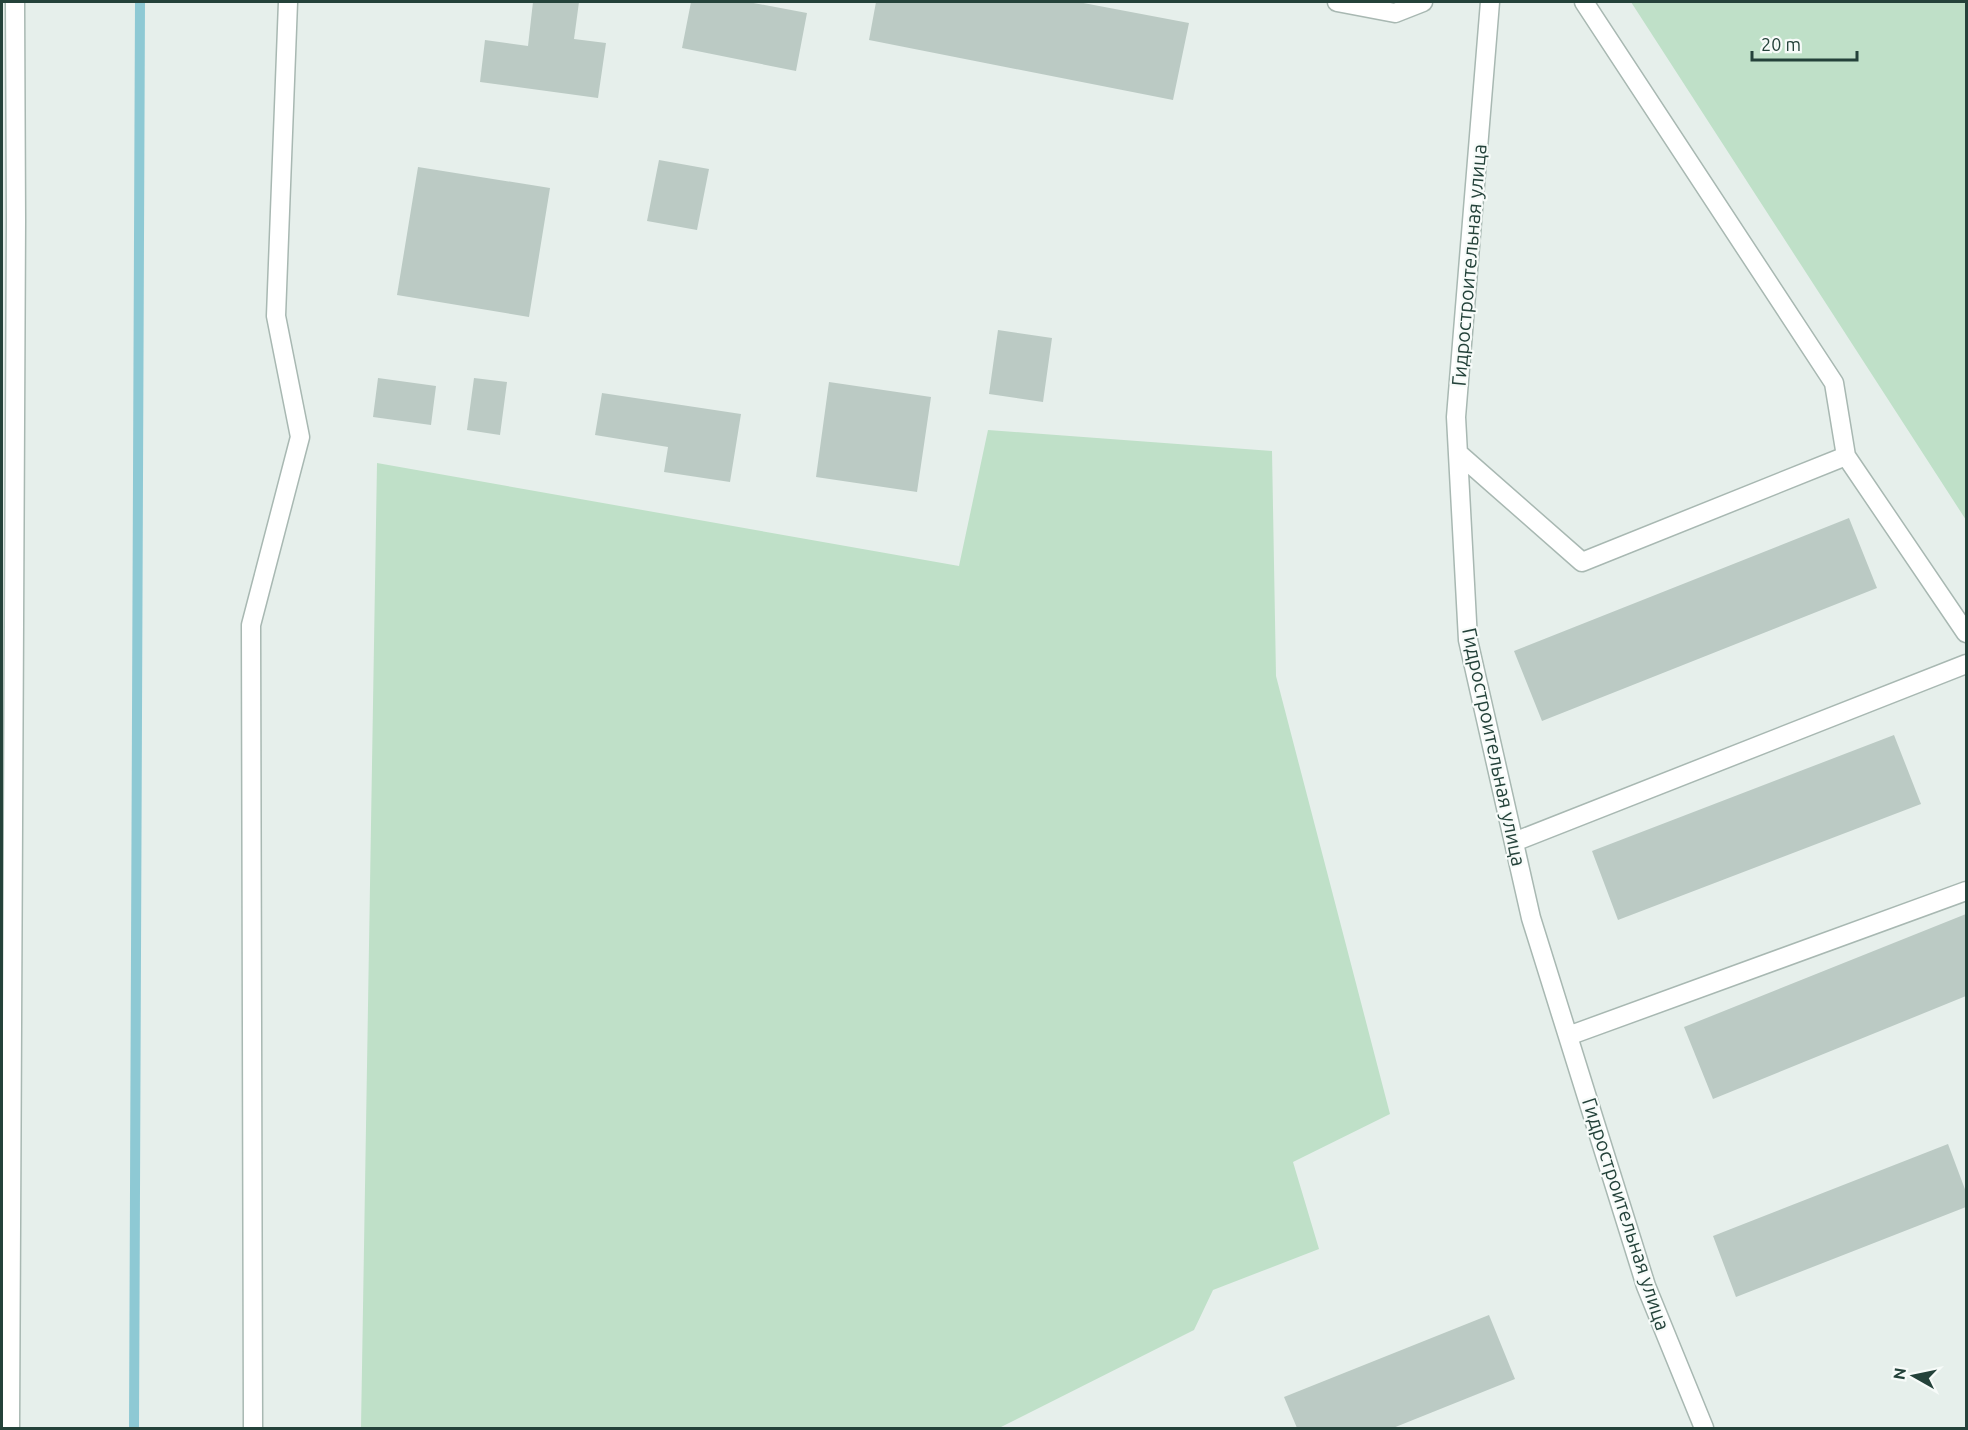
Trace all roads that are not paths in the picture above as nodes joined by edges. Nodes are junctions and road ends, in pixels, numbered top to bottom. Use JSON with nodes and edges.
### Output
{"nodes":[{"id":1,"x":15,"y":2,"type":"edge"},
{"id":2,"x":288,"y":2,"type":"edge"},
{"id":3,"x":1337,"y":2,"type":"edge"},
{"id":4,"x":1423,"y":2,"type":"edge"},
{"id":5,"x":1490,"y":2,"type":"edge"},
{"id":6,"x":1584,"y":2,"type":"edge"},
{"id":7,"x":1458,"y":453,"type":"junction"},
{"id":8,"x":1846,"y":456,"type":"junction"},
{"id":9,"x":1966,"y":633,"type":"edge"},
{"id":10,"x":1966,"y":664,"type":"edge"},
{"id":11,"x":1514,"y":842,"type":"junction"},
{"id":12,"x":1966,"y":891,"type":"edge"},
{"id":13,"x":1568,"y":1036,"type":"junction"},
{"id":14,"x":10,"y":1428,"type":"edge"},
{"id":15,"x":253,"y":1428,"type":"edge"},
{"id":16,"x":1704,"y":1428,"type":"edge"}],
"edges":[{"from":1,"to":14,"type":"street"},
{"from":2,"to":15,"type":"street"},
{"from":3,"to":4,"type":"street"},
{"from":5,"to":7,"type":"street","name":"Гидростроительная улица"},
{"from":6,"to":8,"type":"street"},
{"from":7,"to":8,"type":"street"},
{"from":7,"to":11,"type":"street","name":"Гидростроительная улица"},
{"from":8,"to":9,"type":"street"},
{"from":10,"to":11,"type":"street"},
{"from":11,"to":13,"type":"street","name":"Гидростроительная улица"},
{"from":12,"to":13,"type":"street"},
{"from":13,"to":16,"type":"street","name":"Гидростроительная улица"}]}
